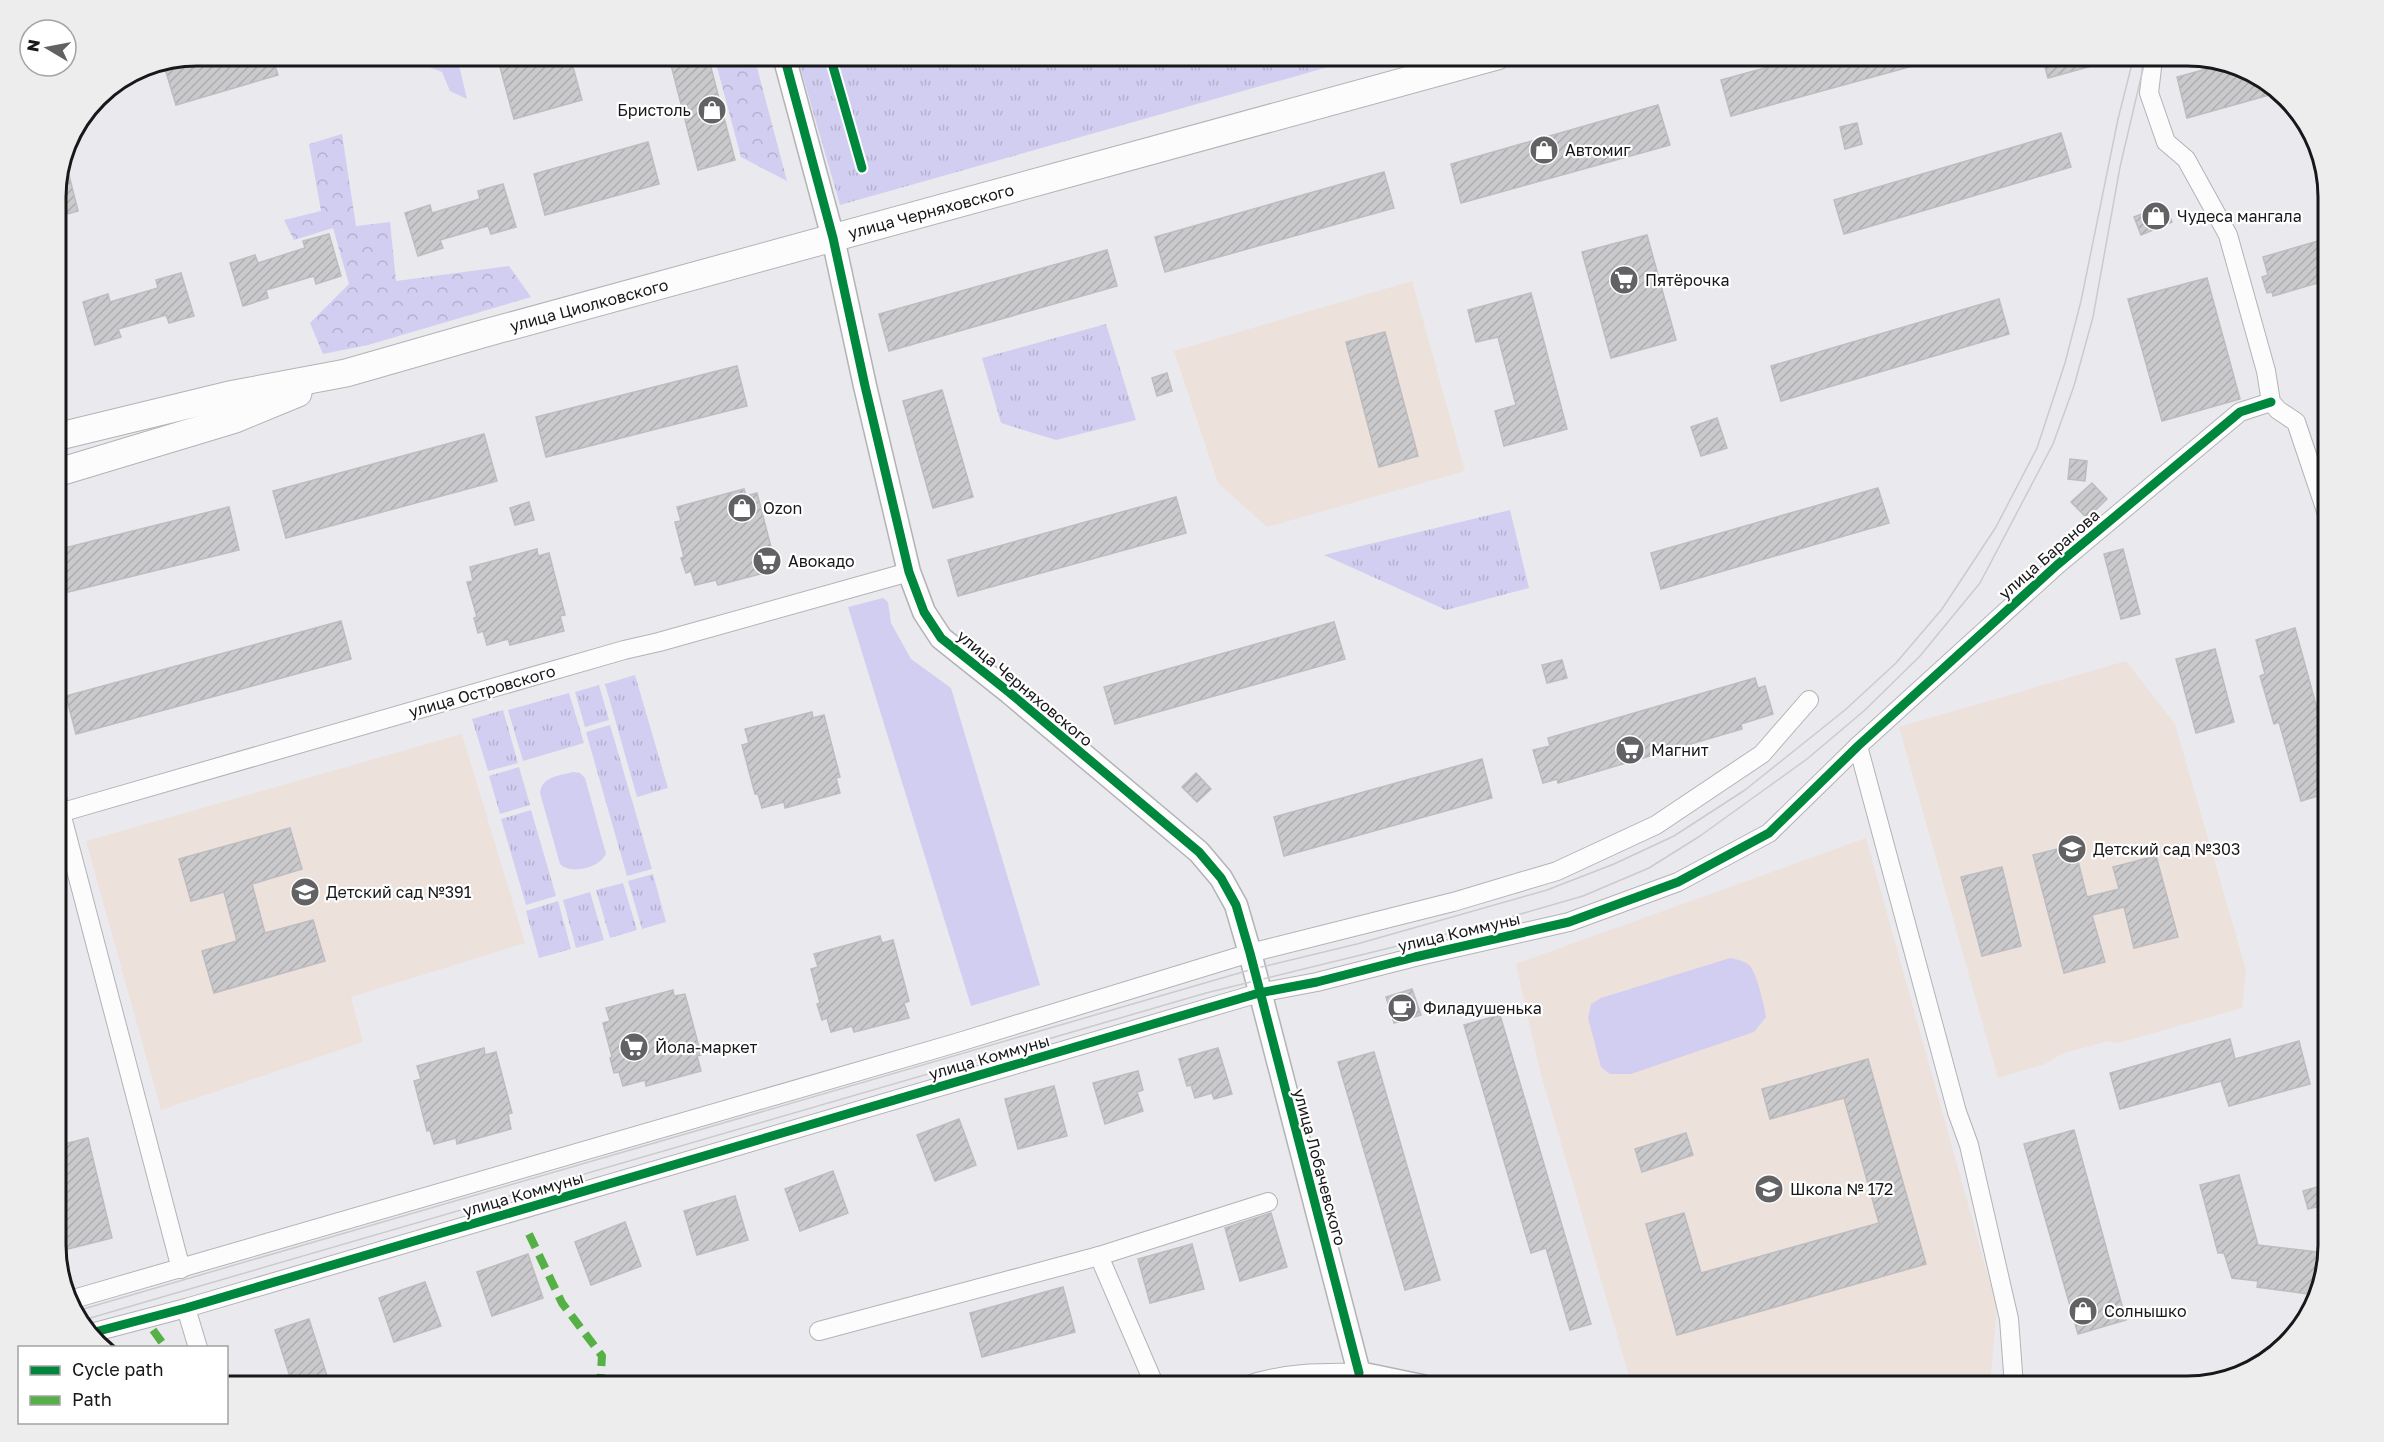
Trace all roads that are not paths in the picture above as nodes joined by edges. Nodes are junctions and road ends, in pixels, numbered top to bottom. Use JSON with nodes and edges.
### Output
{"nodes":[{"id":1,"x":787,"y":66,"type":"edge"},
{"id":2,"x":1461,"y":66,"type":"edge"},
{"id":3,"x":2152,"y":66,"type":"edge"},
{"id":4,"x":833,"y":238,"type":"junction"},
{"id":5,"x":346,"y":373,"type":"junction"},
{"id":6,"x":2271,"y":402,"type":"junction"},
{"id":7,"x":66,"y":435,"type":"edge"},
{"id":8,"x":66,"y":470,"type":"edge"},
{"id":9,"x":2318,"y":488,"type":"edge"},
{"id":10,"x":909,"y":572,"type":"junction"},
{"id":11,"x":1809,"y":700,"type":"dead end"},
{"id":12,"x":1858,"y":746,"type":"junction"},
{"id":13,"x":66,"y":805,"type":"edge"},
{"id":14,"x":66,"y":837,"type":"edge"},
{"id":15,"x":1251,"y":961,"type":"junction"},
{"id":16,"x":1258,"y":993,"type":"junction"},
{"id":17,"x":1268,"y":1202,"type":"dead end"},
{"id":18,"x":1099,"y":1256,"type":"junction"},
{"id":19,"x":181,"y":1269,"type":"junction"},
{"id":20,"x":78,"y":1298,"type":"edge"},
{"id":21,"x":186,"y":1308,"type":"junction"},
{"id":22,"x":98,"y":1331,"type":"edge"},
{"id":23,"x":819,"y":1331,"type":"dead end"},
{"id":24,"x":198,"y":1346,"type":"edge"},
{"id":25,"x":1359,"y":1374,"type":"junction"},
{"id":26,"x":1151,"y":1376,"type":"edge"},
{"id":27,"x":1288,"y":1376,"type":"edge"},
{"id":28,"x":1370,"y":1376,"type":"edge"},
{"id":29,"x":2013,"y":1376,"type":"edge"}],
"edges":[{"from":1,"to":4,"type":"street"},
{"from":2,"to":4,"type":"main road","name":"улица Черняховского"},
{"from":3,"to":6,"type":"street"},
{"from":4,"to":5,"type":"main road","name":"улица Циолковского"},
{"from":4,"to":10,"type":"street","name":"улица Черняховского"},
{"from":5,"to":7,"type":"main road","name":"улица Циолковского"},
{"from":5,"to":8,"type":"main road","name":"улица Циолковского"},
{"from":6,"to":9,"type":"street"},
{"from":6,"to":12,"type":"street","name":"улица Баранова"},
{"from":10,"to":13,"type":"street","name":"улица Островского"},
{"from":10,"to":15,"type":"street","name":"улица Черняховского"},
{"from":11,"to":15,"type":"street","name":"улица Коммуны"},
{"from":12,"to":16,"type":"street","name":"улица Коммуны"},
{"from":12,"to":29,"type":"street"},
{"from":14,"to":19,"type":"street"},
{"from":15,"to":16,"type":"street","name":"улица Лобачевского"},
{"from":15,"to":19,"type":"street","name":"улица Коммуны"},
{"from":16,"to":21,"type":"street","name":"улица Коммуны"},
{"from":16,"to":25,"type":"street","name":"улица Лобачевского"},
{"from":17,"to":18,"type":"street"},
{"from":18,"to":23,"type":"street"},
{"from":18,"to":26,"type":"street"},
{"from":19,"to":20,"type":"street","name":"улица Коммуны"},
{"from":21,"to":22,"type":"street","name":"улица Коммуны"},
{"from":21,"to":24,"type":"street"},
{"from":25,"to":27,"type":"street"},
{"from":25,"to":28,"type":"street"}]}
